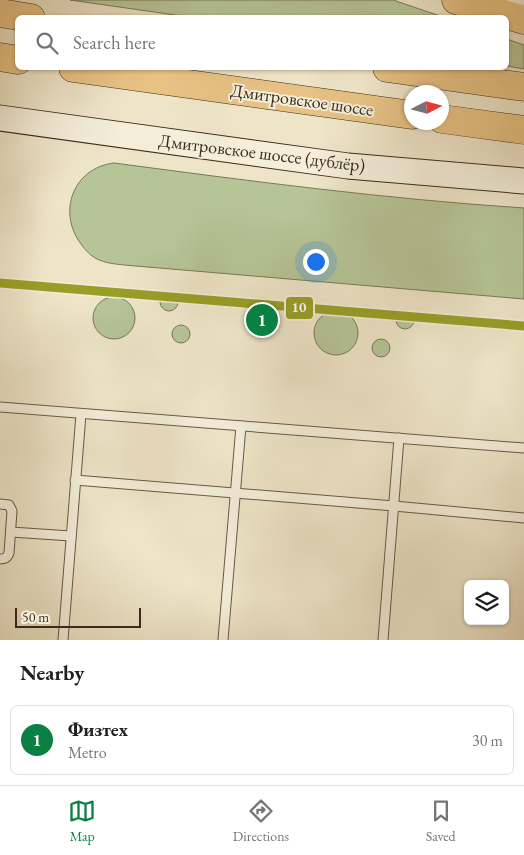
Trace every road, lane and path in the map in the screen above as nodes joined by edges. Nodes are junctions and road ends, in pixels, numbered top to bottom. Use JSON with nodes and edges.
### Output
{"nodes":[{"id":1,"x":456,"y":0,"type":"edge"},
{"id":2,"x":511,"y":0,"type":"edge"},
{"id":3,"x":524,"y":4,"type":"edge"},
{"id":4,"x":0,"y":13,"type":"edge"},
{"id":5,"x":15,"y":15,"type":"edge"},
{"id":6,"x":507,"y":15,"type":"edge"},
{"id":7,"x":509,"y":16,"type":"edge"},
{"id":8,"x":524,"y":20,"type":"edge"},
{"id":9,"x":0,"y":57,"type":"edge"},
{"id":10,"x":15,"y":60,"type":"edge"},
{"id":11,"x":87,"y":70,"type":"edge"},
{"id":12,"x":401,"y":70,"type":"edge"},
{"id":13,"x":524,"y":87,"type":"edge"},
{"id":14,"x":404,"y":114,"type":"edge"},
{"id":15,"x":0,"y":118,"type":"edge"},
{"id":16,"x":449,"y":120,"type":"edge"},
{"id":17,"x":524,"y":130,"type":"edge"},
{"id":18,"x":524,"y":181,"type":"edge"},
{"id":19,"x":0,"y":407,"type":"edge"},
{"id":20,"x":80,"y":414,"type":"junction"},
{"id":21,"x":241,"y":426,"type":"junction"},
{"id":22,"x":399,"y":438,"type":"junction"},
{"id":23,"x":524,"y":448,"type":"edge"},
{"id":24,"x":75,"y":480,"type":"junction"},
{"id":25,"x":235,"y":493,"type":"junction"},
{"id":26,"x":0,"y":504,"type":"edge"},
{"id":27,"x":394,"y":506,"type":"junction"},
{"id":28,"x":524,"y":518,"type":"edge"},
{"id":29,"x":11,"y":532,"type":"junction"},
{"id":30,"x":71,"y":536,"type":"junction"},
{"id":31,"x":0,"y":559,"type":"edge"},
{"id":32,"x":63,"y":640,"type":"edge"},
{"id":33,"x":223,"y":640,"type":"edge"},
{"id":34,"x":383,"y":640,"type":"edge"}],
"edges":[{"from":1,"to":6,"type":"highway"},
{"from":2,"to":3,"type":"street"},
{"from":4,"to":5,"type":"highway"},
{"from":7,"to":8,"type":"highway"},
{"from":9,"to":10,"type":"highway"},
{"from":11,"to":14,"type":"highway","name":"Дмитровское шоссе"},
{"from":12,"to":13,"type":"highway"},
{"from":15,"to":18,"type":"main road","name":"Дмитровское шоссе (дублёр)"},
{"from":16,"to":17,"type":"highway"},
{"from":19,"to":20,"type":"lane"},
{"from":20,"to":21,"type":"lane"},
{"from":20,"to":24,"type":"lane"},
{"from":21,"to":22,"type":"lane"},
{"from":21,"to":25,"type":"lane"},
{"from":22,"to":23,"type":"lane"},
{"from":22,"to":27,"type":"lane"},
{"from":24,"to":25,"type":"lane"},
{"from":24,"to":30,"type":"lane"},
{"from":25,"to":27,"type":"lane"},
{"from":25,"to":33,"type":"lane"},
{"from":26,"to":29,"type":"lane"},
{"from":27,"to":28,"type":"lane"},
{"from":27,"to":34,"type":"lane"},
{"from":29,"to":30,"type":"lane"},
{"from":29,"to":31,"type":"lane"},
{"from":30,"to":32,"type":"lane"}]}
